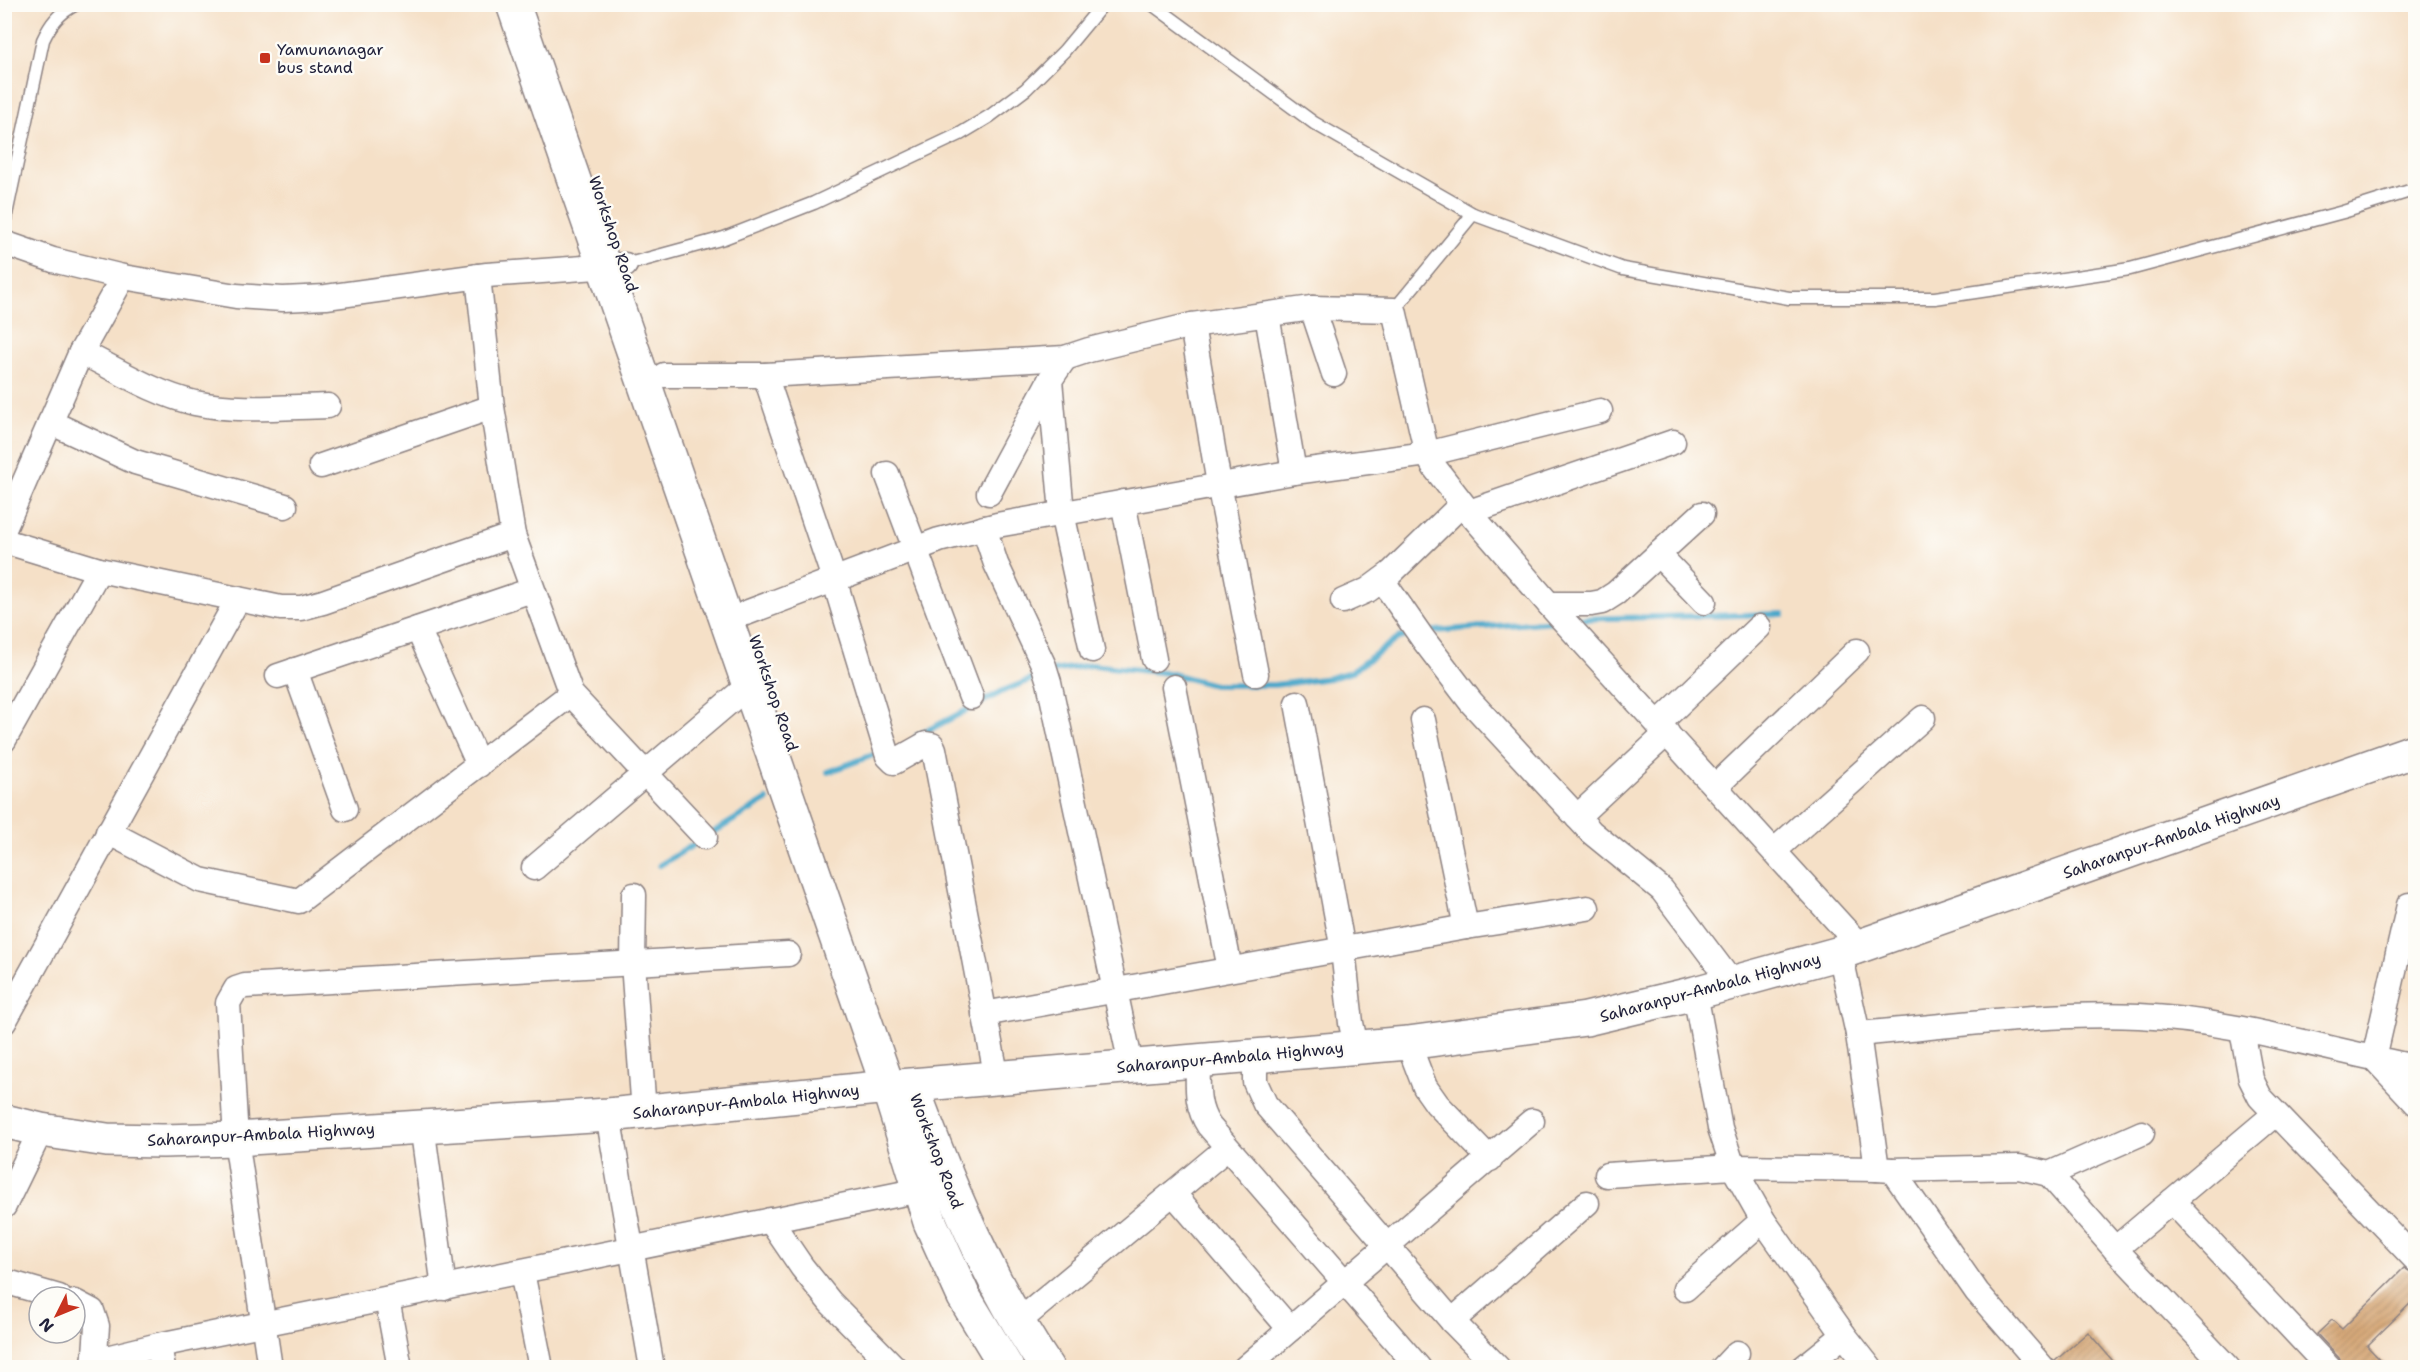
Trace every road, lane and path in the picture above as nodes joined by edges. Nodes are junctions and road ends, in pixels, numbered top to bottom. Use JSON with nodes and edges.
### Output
{"nodes":[{"id":1,"x":76,"y":4,"type":"edge"},
{"id":2,"x":513,"y":4,"type":"edge"},
{"id":3,"x":534,"y":4,"type":"edge"},
{"id":4,"x":1103,"y":4,"type":"edge"},
{"id":5,"x":1152,"y":4,"type":"edge"},
{"id":6,"x":2415,"y":189,"type":"edge"},
{"id":7,"x":1473,"y":214,"type":"junction"},
{"id":8,"x":4,"y":224,"type":"edge"},
{"id":9,"x":4,"y":243,"type":"edge"},
{"id":10,"x":615,"y":266,"type":"junction"},
{"id":11,"x":478,"y":276,"type":"junction"},
{"id":12,"x":123,"y":277,"type":"junction"},
{"id":13,"x":1312,"y":308,"type":"junction"},
{"id":14,"x":1394,"y":309,"type":"junction"},
{"id":15,"x":1267,"y":315,"type":"junction"},
{"id":16,"x":1192,"y":325,"type":"junction"},
{"id":17,"x":81,"y":352,"type":"junction"},
{"id":18,"x":1065,"y":358,"type":"junction"},
{"id":19,"x":1334,"y":374,"type":"dead end"},
{"id":20,"x":663,"y":375,"type":"junction"},
{"id":21,"x":765,"y":375,"type":"junction"},
{"id":22,"x":1050,"y":381,"type":"junction"},
{"id":23,"x":328,"y":406,"type":"dead end"},
{"id":24,"x":492,"y":407,"type":"junction"},
{"id":25,"x":1600,"y":411,"type":"dead end"},
{"id":26,"x":50,"y":422,"type":"junction"},
{"id":27,"x":1673,"y":442,"type":"dead end"},
{"id":28,"x":1427,"y":454,"type":"junction"},
{"id":29,"x":321,"y":466,"type":"dead end"},
{"id":30,"x":1294,"y":472,"type":"junction"},
{"id":31,"x":887,"y":474,"type":"dead end"},
{"id":32,"x":1219,"y":484,"type":"junction"},
{"id":33,"x":989,"y":493,"type":"dead end"},
{"id":34,"x":1123,"y":502,"type":"junction"},
{"id":35,"x":285,"y":506,"type":"dead end"},
{"id":36,"x":1466,"y":508,"type":"junction"},
{"id":37,"x":1062,"y":513,"type":"junction"},
{"id":38,"x":1702,"y":514,"type":"dead end"},
{"id":39,"x":984,"y":528,"type":"junction"},
{"id":40,"x":4,"y":529,"type":"edge"},
{"id":41,"x":513,"y":535,"type":"junction"},
{"id":42,"x":4,"y":541,"type":"edge"},
{"id":43,"x":915,"y":548,"type":"junction"},
{"id":44,"x":1658,"y":554,"type":"junction"},
{"id":45,"x":99,"y":570,"type":"junction"},
{"id":46,"x":834,"y":579,"type":"junction"},
{"id":47,"x":1382,"y":580,"type":"junction"},
{"id":48,"x":532,"y":590,"type":"junction"},
{"id":49,"x":238,"y":599,"type":"junction"},
{"id":50,"x":1343,"y":601,"type":"dead end"},
{"id":51,"x":1704,"y":602,"type":"dead end"},
{"id":52,"x":1552,"y":607,"type":"junction"},
{"id":53,"x":746,"y":613,"type":"junction"},
{"id":54,"x":1759,"y":627,"type":"dead end"},
{"id":55,"x":418,"y":628,"type":"junction"},
{"id":56,"x":1092,"y":650,"type":"dead end"},
{"id":57,"x":1857,"y":651,"type":"dead end"},
{"id":58,"x":1154,"y":659,"type":"dead end"},
{"id":59,"x":1256,"y":674,"type":"dead end"},
{"id":60,"x":749,"y":685,"type":"junction"},
{"id":61,"x":1174,"y":687,"type":"dead end"},
{"id":62,"x":571,"y":694,"type":"junction"},
{"id":63,"x":970,"y":697,"type":"dead end"},
{"id":64,"x":1297,"y":703,"type":"dead end"},
{"id":65,"x":1923,"y":718,"type":"dead end"},
{"id":66,"x":1423,"y":720,"type":"dead end"},
{"id":67,"x":1662,"y":729,"type":"junction"},
{"id":68,"x":4,"y":740,"type":"edge"},
{"id":69,"x":2415,"y":750,"type":"edge"},
{"id":70,"x":479,"y":765,"type":"junction"},
{"id":71,"x":644,"y":775,"type":"junction"},
{"id":72,"x":1715,"y":787,"type":"junction"},
{"id":73,"x":345,"y":808,"type":"dead end"},
{"id":74,"x":1577,"y":817,"type":"junction"},
{"id":75,"x":108,"y":832,"type":"junction"},
{"id":76,"x":705,"y":837,"type":"dead end"},
{"id":77,"x":1774,"y":851,"type":"junction"},
{"id":78,"x":534,"y":868,"type":"dead end"},
{"id":79,"x":634,"y":895,"type":"dead end"},
{"id":80,"x":2409,"y":905,"type":"dead end"},
{"id":81,"x":1587,"y":908,"type":"dead end"},
{"id":82,"x":1466,"y":927,"type":"junction"},
{"id":83,"x":1343,"y":950,"type":"junction"},
{"id":84,"x":1850,"y":950,"type":"junction"},
{"id":85,"x":788,"y":954,"type":"dead end"},
{"id":86,"x":633,"y":963,"type":"junction"},
{"id":87,"x":1230,"y":969,"type":"junction"},
{"id":88,"x":1732,"y":983,"type":"junction"},
{"id":89,"x":1114,"y":990,"type":"junction"},
{"id":90,"x":1695,"y":993,"type":"junction"},
{"id":91,"x":984,"y":1014,"type":"junction"},
{"id":92,"x":4,"y":1022,"type":"edge"},
{"id":93,"x":2242,"y":1030,"type":"junction"},
{"id":94,"x":1858,"y":1034,"type":"junction"},
{"id":95,"x":1408,"y":1042,"type":"junction"},
{"id":96,"x":1356,"y":1046,"type":"junction"},
{"id":97,"x":1255,"y":1056,"type":"junction"},
{"id":98,"x":2374,"y":1058,"type":"junction"},
{"id":99,"x":1198,"y":1060,"type":"junction"},
{"id":100,"x":1131,"y":1065,"type":"junction"},
{"id":101,"x":2415,"y":1066,"type":"edge"},
{"id":102,"x":997,"y":1078,"type":"junction"},
{"id":103,"x":900,"y":1086,"type":"junction"},
{"id":104,"x":2415,"y":1103,"type":"edge"},
{"id":105,"x":644,"y":1112,"type":"junction"},
{"id":106,"x":2275,"y":1114,"type":"junction"},
{"id":107,"x":608,"y":1115,"type":"junction"},
{"id":108,"x":4,"y":1121,"type":"edge"},
{"id":109,"x":1532,"y":1121,"type":"dead end"},
{"id":110,"x":422,"y":1125,"type":"junction"},
{"id":111,"x":41,"y":1130,"type":"junction"},
{"id":112,"x":2142,"y":1133,"type":"dead end"},
{"id":113,"x":236,"y":1138,"type":"junction"},
{"id":114,"x":1227,"y":1148,"type":"junction"},
{"id":115,"x":1490,"y":1159,"type":"junction"},
{"id":116,"x":1733,"y":1167,"type":"junction"},
{"id":117,"x":1885,"y":1169,"type":"junction"},
{"id":118,"x":2049,"y":1174,"type":"junction"},
{"id":119,"x":1607,"y":1175,"type":"dead end"},
{"id":120,"x":920,"y":1190,"type":"junction"},
{"id":121,"x":1173,"y":1193,"type":"junction"},
{"id":122,"x":2172,"y":1201,"type":"junction"},
{"id":123,"x":1587,"y":1203,"type":"dead end"},
{"id":124,"x":4,"y":1206,"type":"edge"},
{"id":125,"x":1763,"y":1220,"type":"junction"},
{"id":126,"x":770,"y":1221,"type":"junction"},
{"id":127,"x":1386,"y":1245,"type":"junction"},
{"id":128,"x":630,"y":1249,"type":"junction"},
{"id":129,"x":2115,"y":1249,"type":"junction"},
{"id":130,"x":2415,"y":1260,"type":"edge"},
{"id":131,"x":522,"y":1272,"type":"junction"},
{"id":132,"x":4,"y":1281,"type":"edge"},
{"id":133,"x":1346,"y":1283,"type":"junction"},
{"id":134,"x":27,"y":1288,"type":"edge"},
{"id":135,"x":444,"y":1288,"type":"junction"},
{"id":136,"x":1685,"y":1289,"type":"dead end"},
{"id":137,"x":387,"y":1299,"type":"junction"},
{"id":138,"x":87,"y":1308,"type":"edge"},
{"id":139,"x":1452,"y":1321,"type":"junction"},
{"id":140,"x":1017,"y":1323,"type":"junction"},
{"id":141,"x":262,"y":1324,"type":"junction"},
{"id":142,"x":1290,"y":1329,"type":"junction"},
{"id":143,"x":1844,"y":1335,"type":"junction"},
{"id":144,"x":161,"y":1356,"type":"edge"},
{"id":145,"x":94,"y":1364,"type":"edge"},
{"id":146,"x":270,"y":1368,"type":"edge"},
{"id":147,"x":400,"y":1368,"type":"edge"},
{"id":148,"x":541,"y":1368,"type":"edge"},
{"id":149,"x":652,"y":1368,"type":"edge"},
{"id":150,"x":896,"y":1368,"type":"edge"},
{"id":151,"x":1007,"y":1368,"type":"edge"},
{"id":152,"x":1047,"y":1368,"type":"edge"},
{"id":153,"x":1245,"y":1368,"type":"edge"},
{"id":154,"x":1419,"y":1368,"type":"edge"},
{"id":155,"x":1498,"y":1368,"type":"edge"},
{"id":156,"x":1803,"y":1368,"type":"edge"},
{"id":157,"x":1870,"y":1368,"type":"edge"},
{"id":158,"x":2043,"y":1368,"type":"edge"},
{"id":159,"x":2228,"y":1368,"type":"edge"},
{"id":160,"x":2330,"y":1368,"type":"edge"}],
"edges":[{"from":1,"to":8,"type":"lane"},
{"from":2,"to":10,"type":"main road","name":"Workshop Road"},
{"from":3,"to":10,"type":"main road","name":"Workshop Road"},
{"from":4,"to":10,"type":"lane"},
{"from":5,"to":7,"type":"lane"},
{"from":6,"to":7,"type":"lane"},
{"from":7,"to":14,"type":"lane"},
{"from":9,"to":12,"type":"street"},
{"from":10,"to":11,"type":"street"},
{"from":10,"to":20,"type":"main road","name":"Workshop Road"},
{"from":10,"to":60,"type":"main road","name":"Workshop Road"},
{"from":11,"to":12,"type":"street"},
{"from":11,"to":24,"type":"street"},
{"from":12,"to":17,"type":"street"},
{"from":13,"to":14,"type":"street"},
{"from":13,"to":15,"type":"street"},
{"from":13,"to":19,"type":"street"},
{"from":14,"to":28,"type":"street"},
{"from":15,"to":16,"type":"street"},
{"from":15,"to":30,"type":"street"},
{"from":16,"to":18,"type":"street"},
{"from":16,"to":32,"type":"street"},
{"from":17,"to":23,"type":"street"},
{"from":17,"to":26,"type":"street"},
{"from":18,"to":21,"type":"street"},
{"from":18,"to":22,"type":"street"},
{"from":20,"to":21,"type":"street"},
{"from":20,"to":53,"type":"main road","name":"Workshop Road"},
{"from":21,"to":46,"type":"street"},
{"from":22,"to":33,"type":"street"},
{"from":22,"to":37,"type":"street"},
{"from":24,"to":29,"type":"street"},
{"from":24,"to":41,"type":"street"},
{"from":25,"to":28,"type":"street"},
{"from":26,"to":35,"type":"street"},
{"from":26,"to":40,"type":"street"},
{"from":27,"to":36,"type":"street"},
{"from":28,"to":30,"type":"street"},
{"from":28,"to":36,"type":"street"},
{"from":30,"to":32,"type":"street"},
{"from":31,"to":43,"type":"street"},
{"from":32,"to":34,"type":"street"},
{"from":32,"to":59,"type":"street"},
{"from":34,"to":37,"type":"street"},
{"from":34,"to":58,"type":"street"},
{"from":36,"to":47,"type":"street"},
{"from":36,"to":52,"type":"street"},
{"from":37,"to":39,"type":"street"},
{"from":37,"to":56,"type":"street"},
{"from":38,"to":44,"type":"street"},
{"from":39,"to":43,"type":"street"},
{"from":39,"to":89,"type":"street"},
{"from":41,"to":48,"type":"street"},
{"from":41,"to":49,"type":"street"},
{"from":42,"to":45,"type":"street"},
{"from":43,"to":46,"type":"street"},
{"from":43,"to":63,"type":"street"},
{"from":44,"to":51,"type":"street"},
{"from":44,"to":52,"type":"street"},
{"from":45,"to":49,"type":"street"},
{"from":45,"to":68,"type":"street"},
{"from":46,"to":53,"type":"street"},
{"from":46,"to":91,"type":"street"},
{"from":47,"to":50,"type":"street"},
{"from":47,"to":74,"type":"street"},
{"from":48,"to":55,"type":"street"},
{"from":48,"to":62,"type":"street"},
{"from":49,"to":75,"type":"street"},
{"from":52,"to":67,"type":"street"},
{"from":53,"to":103,"type":"main road","name":"Workshop Road"},
{"from":54,"to":67,"type":"street"},
{"from":55,"to":70,"type":"street"},
{"from":55,"to":73,"type":"street"},
{"from":57,"to":72,"type":"street"},
{"from":60,"to":71,"type":"street"},
{"from":60,"to":103,"type":"main road","name":"Workshop Road"},
{"from":61,"to":87,"type":"street"},
{"from":62,"to":70,"type":"street"},
{"from":62,"to":71,"type":"street"},
{"from":64,"to":83,"type":"street"},
{"from":65,"to":77,"type":"street"},
{"from":66,"to":82,"type":"street"},
{"from":67,"to":72,"type":"street"},
{"from":67,"to":74,"type":"street"},
{"from":69,"to":84,"type":"main road","name":"Saharanpur-Ambala Highway"},
{"from":70,"to":75,"type":"street"},
{"from":71,"to":76,"type":"street"},
{"from":71,"to":78,"type":"street"},
{"from":72,"to":77,"type":"street"},
{"from":74,"to":88,"type":"street"},
{"from":75,"to":92,"type":"street"},
{"from":77,"to":84,"type":"street"},
{"from":79,"to":86,"type":"street"},
{"from":80,"to":98,"type":"street"},
{"from":81,"to":82,"type":"street"},
{"from":82,"to":83,"type":"street"},
{"from":83,"to":87,"type":"street"},
{"from":83,"to":96,"type":"street"},
{"from":84,"to":88,"type":"main road","name":"Saharanpur-Ambala Highway"},
{"from":84,"to":94,"type":"street"},
{"from":85,"to":86,"type":"street"},
{"from":86,"to":105,"type":"street"},
{"from":86,"to":113,"type":"street"},
{"from":87,"to":89,"type":"street"},
{"from":88,"to":90,"type":"main road","name":"Saharanpur-Ambala Highway"},
{"from":89,"to":91,"type":"street"},
{"from":89,"to":100,"type":"street"},
{"from":90,"to":95,"type":"main road","name":"Saharanpur-Ambala Highway"},
{"from":90,"to":116,"type":"street"},
{"from":91,"to":102,"type":"street"},
{"from":93,"to":94,"type":"street"},
{"from":93,"to":98,"type":"street"},
{"from":93,"to":106,"type":"street"},
{"from":94,"to":117,"type":"street"},
{"from":95,"to":96,"type":"main road","name":"Saharanpur-Ambala Highway"},
{"from":95,"to":115,"type":"street"},
{"from":96,"to":97,"type":"main road","name":"Saharanpur-Ambala Highway"},
{"from":97,"to":99,"type":"main road","name":"Saharanpur-Ambala Highway"},
{"from":97,"to":127,"type":"street"},
{"from":98,"to":101,"type":"street"},
{"from":98,"to":104,"type":"street"},
{"from":99,"to":100,"type":"main road","name":"Saharanpur-Ambala Highway"},
{"from":99,"to":114,"type":"street"},
{"from":100,"to":102,"type":"main road","name":"Saharanpur-Ambala Highway"},
{"from":102,"to":103,"type":"main road","name":"Saharanpur-Ambala Highway"},
{"from":103,"to":105,"type":"main road","name":"Saharanpur-Ambala Highway"},
{"from":103,"to":120,"type":"main road","name":"Workshop Road"},
{"from":103,"to":140,"type":"main road","name":"Workshop Road"},
{"from":105,"to":107,"type":"main road","name":"Saharanpur-Ambala Highway"},
{"from":106,"to":122,"type":"street"},
{"from":106,"to":130,"type":"street"},
{"from":107,"to":110,"type":"main road","name":"Saharanpur-Ambala Highway"},
{"from":107,"to":128,"type":"street"},
{"from":108,"to":111,"type":"main road","name":"Saharanpur-Ambala Highway"},
{"from":109,"to":115,"type":"street"},
{"from":110,"to":113,"type":"main road","name":"Saharanpur-Ambala Highway"},
{"from":110,"to":135,"type":"street"},
{"from":111,"to":113,"type":"main road","name":"Saharanpur-Ambala Highway"},
{"from":111,"to":124,"type":"street"},
{"from":112,"to":118,"type":"street"},
{"from":113,"to":141,"type":"street"},
{"from":114,"to":121,"type":"street"},
{"from":114,"to":133,"type":"street"},
{"from":115,"to":127,"type":"street"},
{"from":116,"to":117,"type":"street"},
{"from":116,"to":119,"type":"street"},
{"from":116,"to":125,"type":"street"},
{"from":117,"to":118,"type":"street"},
{"from":117,"to":158,"type":"street"},
{"from":118,"to":129,"type":"street"},
{"from":120,"to":126,"type":"street"},
{"from":120,"to":151,"type":"main road","name":"Workshop Road"},
{"from":121,"to":140,"type":"street"},
{"from":121,"to":142,"type":"street"},
{"from":122,"to":129,"type":"street"},
{"from":122,"to":160,"type":"street"},
{"from":123,"to":139,"type":"street"},
{"from":125,"to":136,"type":"street"},
{"from":125,"to":143,"type":"street"},
{"from":126,"to":128,"type":"street"},
{"from":126,"to":150,"type":"street"},
{"from":127,"to":133,"type":"street"},
{"from":127,"to":139,"type":"street"},
{"from":128,"to":131,"type":"street"},
{"from":128,"to":149,"type":"street"},
{"from":129,"to":159,"type":"street"},
{"from":131,"to":135,"type":"street"},
{"from":131,"to":148,"type":"street"},
{"from":132,"to":134,"type":"street"},
{"from":133,"to":142,"type":"street"},
{"from":133,"to":154,"type":"street"},
{"from":135,"to":137,"type":"street"},
{"from":137,"to":141,"type":"street"},
{"from":137,"to":147,"type":"street"},
{"from":138,"to":145,"type":"street"},
{"from":139,"to":155,"type":"street"},
{"from":140,"to":152,"type":"main road","name":"Workshop Road"},
{"from":141,"to":144,"type":"street"},
{"from":141,"to":146,"type":"street"},
{"from":142,"to":153,"type":"street"},
{"from":143,"to":156,"type":"street"},
{"from":143,"to":157,"type":"street"},
{"from":144,"to":145,"type":"street"}]}
